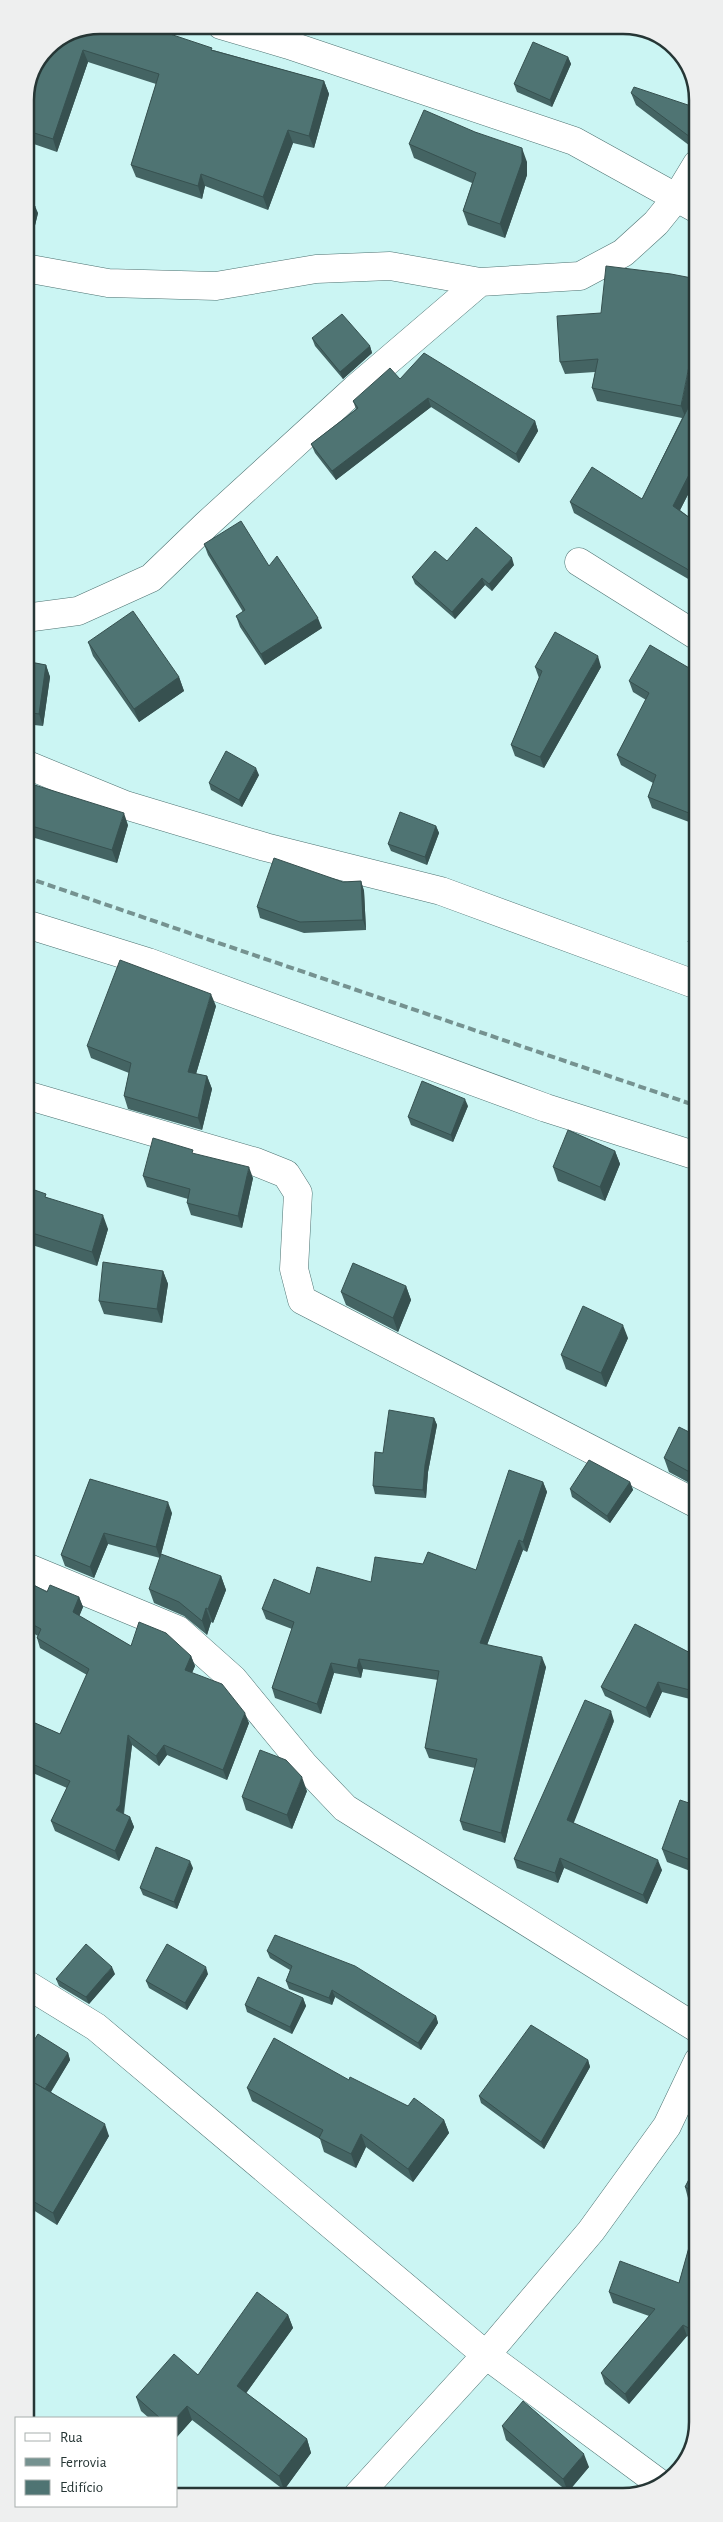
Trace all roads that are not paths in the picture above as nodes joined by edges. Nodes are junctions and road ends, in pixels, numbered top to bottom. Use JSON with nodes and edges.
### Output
{"nodes":[{"id":1,"x":252,"y":34,"type":"edge"},
{"id":2,"x":687,"y":203,"type":"edge"},
{"id":3,"x":34,"y":270,"type":"edge"},
{"id":4,"x":480,"y":282,"type":"junction"},
{"id":5,"x":579,"y":562,"type":"dead end"},
{"id":6,"x":34,"y":617,"type":"edge"},
{"id":7,"x":689,"y":631,"type":"edge"},
{"id":8,"x":34,"y":768,"type":"edge"},
{"id":9,"x":34,"y":927,"type":"edge"},
{"id":10,"x":689,"y":982,"type":"edge"},
{"id":11,"x":34,"y":1097,"type":"edge"},
{"id":12,"x":689,"y":1153,"type":"edge"},
{"id":13,"x":689,"y":1500,"type":"edge"},
{"id":14,"x":34,"y":1571,"type":"edge"},
{"id":15,"x":34,"y":1989,"type":"edge"},
{"id":16,"x":689,"y":2023,"type":"edge"},
{"id":17,"x":689,"y":2080,"type":"edge"},
{"id":18,"x":486,"y":2355,"type":"junction"},
{"id":19,"x":655,"y":2480,"type":"edge"},
{"id":20,"x":364,"y":2488,"type":"edge"}],
"edges":[{"from":1,"to":2,"type":"street"},
{"from":2,"to":4,"type":"street"},
{"from":3,"to":4,"type":"street"},
{"from":4,"to":6,"type":"street"},
{"from":5,"to":7,"type":"street"},
{"from":8,"to":10,"type":"street"},
{"from":9,"to":12,"type":"street"},
{"from":11,"to":13,"type":"street"},
{"from":14,"to":16,"type":"street"},
{"from":15,"to":18,"type":"street"},
{"from":17,"to":18,"type":"street"},
{"from":18,"to":19,"type":"street"},
{"from":18,"to":20,"type":"street"}]}
